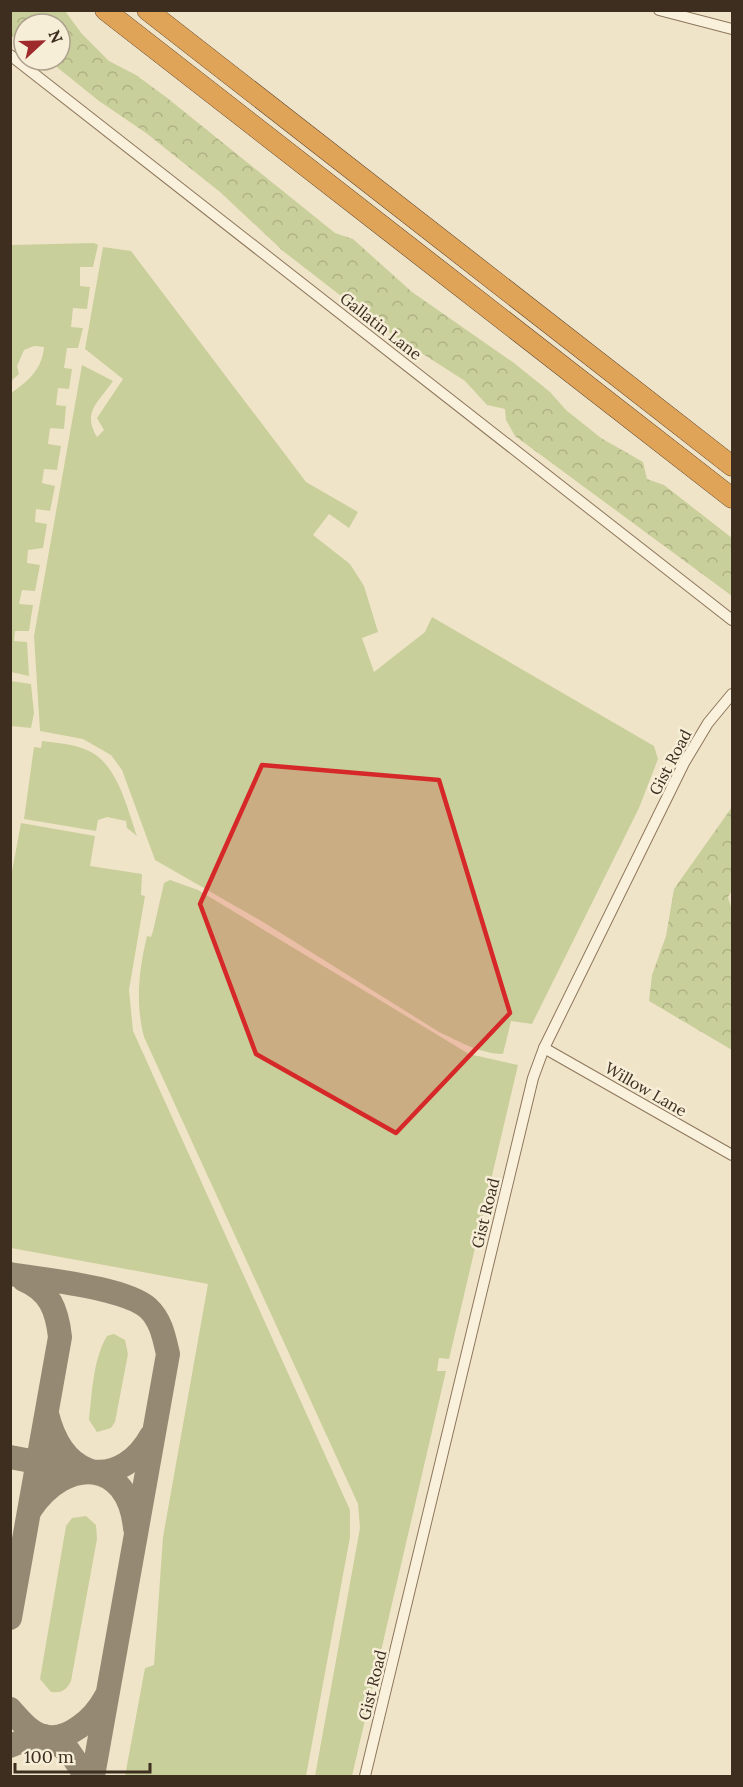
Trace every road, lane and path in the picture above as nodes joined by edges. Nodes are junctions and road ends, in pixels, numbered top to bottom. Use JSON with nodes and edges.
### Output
{"nodes":[{"id":1,"x":105,"y":10,"type":"edge"},
{"id":2,"x":147,"y":10,"type":"edge"},
{"id":3,"x":658,"y":10,"type":"edge"},
{"id":4,"x":732,"y":29,"type":"edge"},
{"id":5,"x":10,"y":55,"type":"edge"},
{"id":6,"x":732,"y":466,"type":"edge"},
{"id":7,"x":732,"y":498,"type":"edge"},
{"id":8,"x":732,"y":620,"type":"edge"},
{"id":9,"x":732,"y":694,"type":"edge"},
{"id":10,"x":544,"y":1048,"type":"junction"},
{"id":11,"x":732,"y":1155,"type":"edge"},
{"id":12,"x":365,"y":1776,"type":"edge"}],
"edges":[{"from":1,"to":7,"type":"highway"},
{"from":2,"to":6,"type":"highway"},
{"from":3,"to":4,"type":"street"},
{"from":5,"to":8,"type":"street","name":"Gallatin Lane"},
{"from":9,"to":10,"type":"street","name":"Gist Road"},
{"from":10,"to":11,"type":"street","name":"Willow Lane"},
{"from":10,"to":12,"type":"street","name":"Gist Road"}]}
